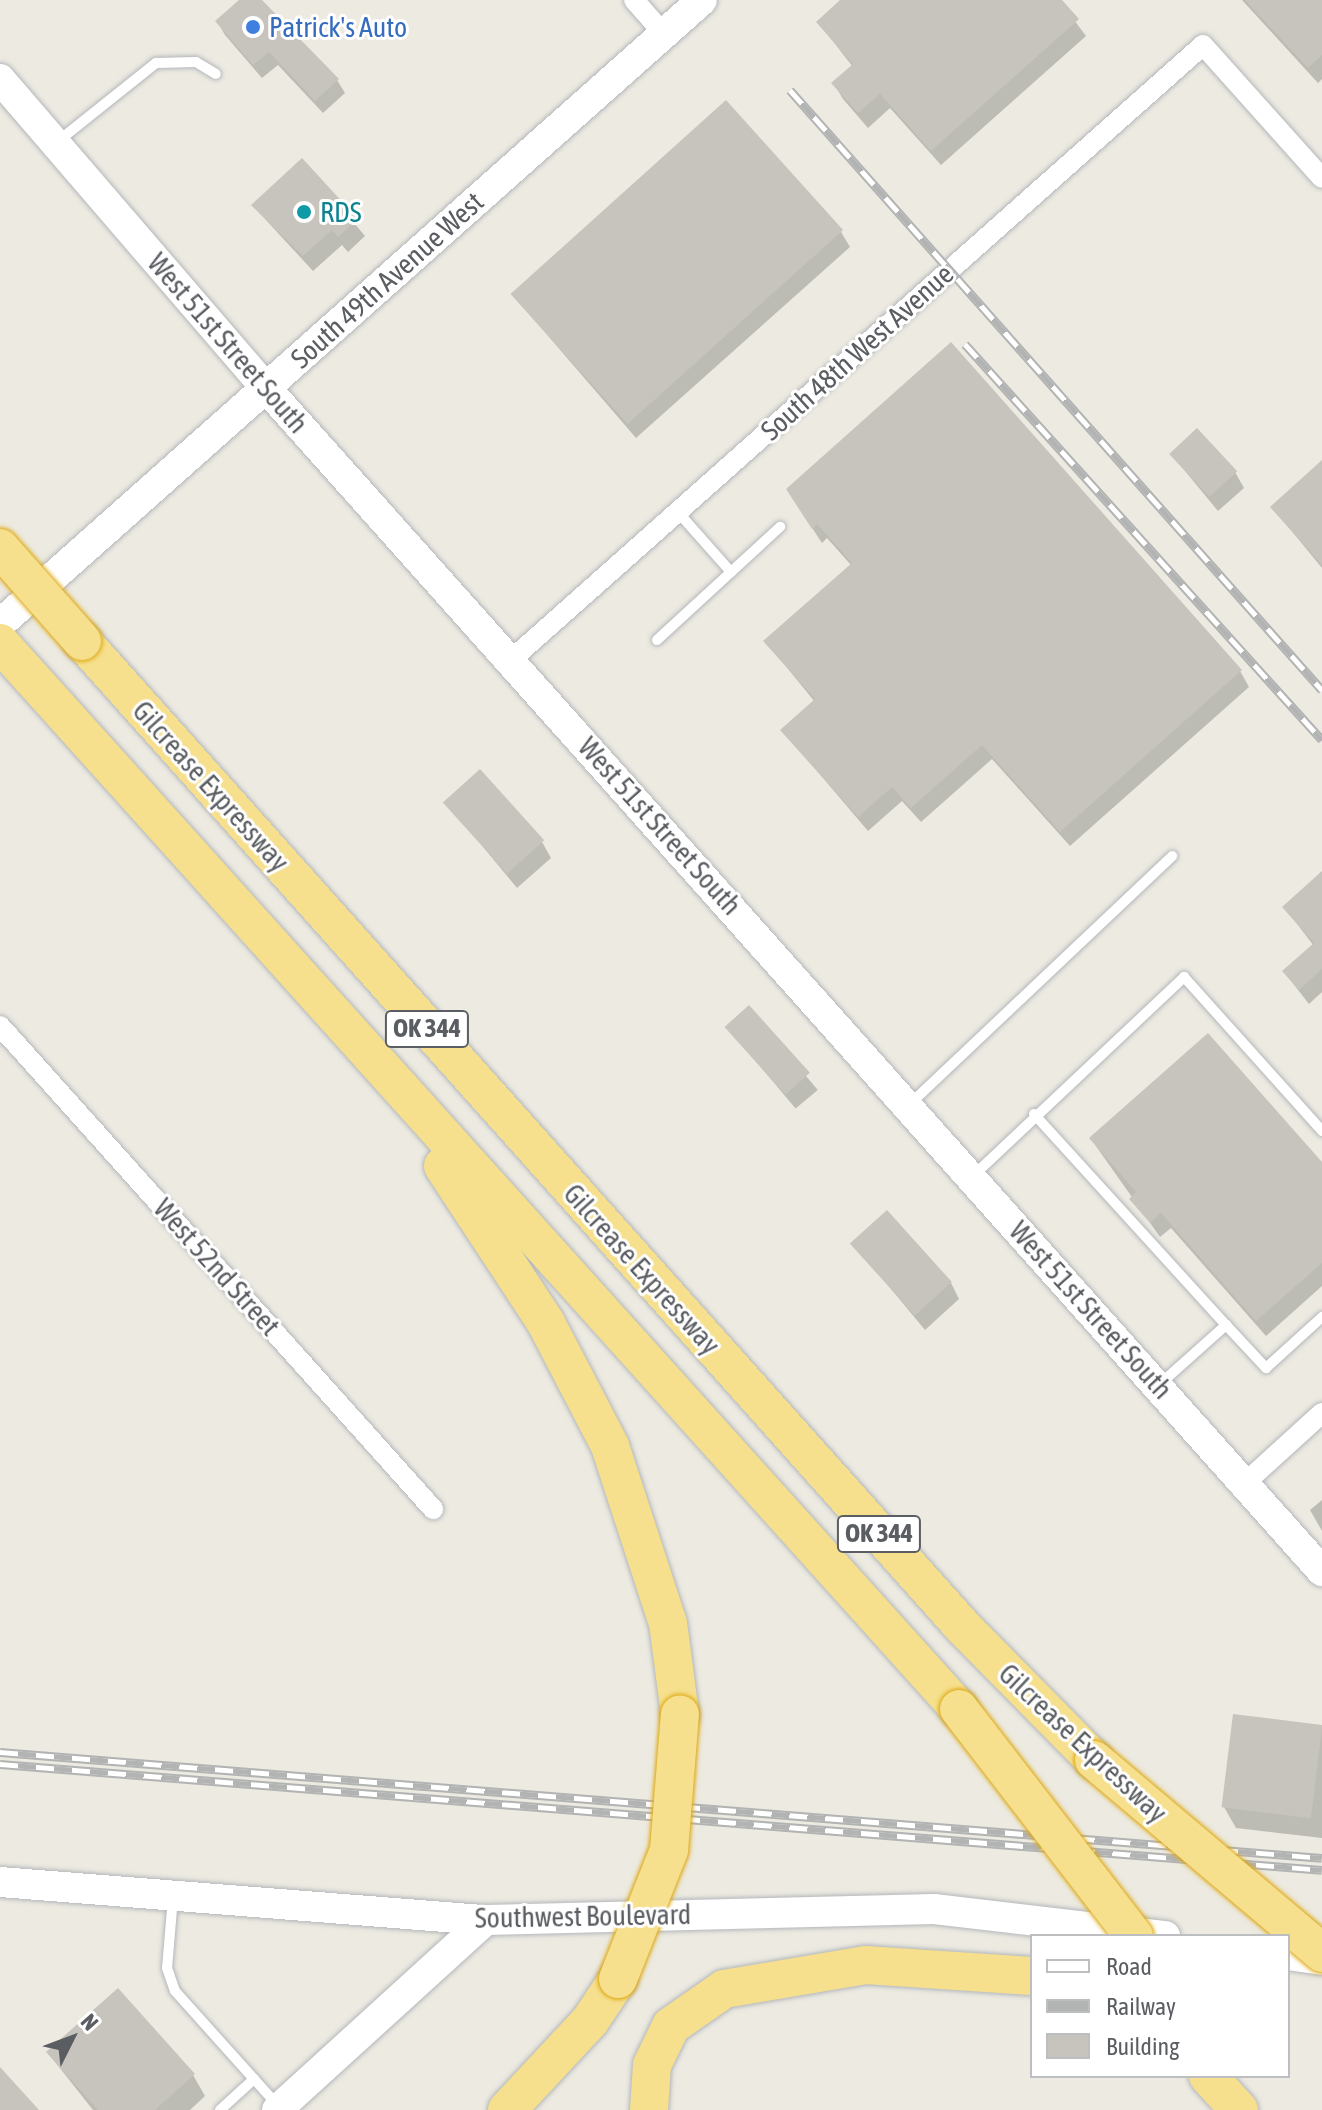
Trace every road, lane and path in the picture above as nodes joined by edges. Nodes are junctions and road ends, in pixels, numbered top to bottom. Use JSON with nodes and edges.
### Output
{"nodes":[{"id":1,"x":634,"y":0,"type":"edge"},
{"id":2,"x":702,"y":0,"type":"edge"},
{"id":3,"x":664,"y":34,"type":"junction"},
{"id":4,"x":216,"y":74,"type":"dead end"},
{"id":5,"x":0,"y":79,"type":"edge"},
{"id":6,"x":56,"y":143,"type":"junction"},
{"id":7,"x":1322,"y":178,"type":"edge"},
{"id":8,"x":266,"y":388,"type":"junction"},
{"id":9,"x":678,"y":512,"type":"junction"},
{"id":10,"x":780,"y":527,"type":"dead end"},
{"id":11,"x":0,"y":548,"type":"edge"},
{"id":12,"x":731,"y":572,"type":"junction"},
{"id":13,"x":0,"y":624,"type":"edge"},
{"id":14,"x":657,"y":640,"type":"dead end"},
{"id":15,"x":0,"y":643,"type":"edge"},
{"id":16,"x":512,"y":659,"type":"junction"},
{"id":17,"x":1172,"y":856,"type":"dead end"},
{"id":18,"x":0,"y":1026,"type":"edge"},
{"id":19,"x":370,"y":1055,"type":"junction"},
{"id":20,"x":909,"y":1105,"type":"junction"},
{"id":21,"x":1034,"y":1114,"type":"junction"},
{"id":22,"x":1322,"y":1131,"type":"edge"},
{"id":23,"x":973,"y":1177,"type":"junction"},
{"id":24,"x":1322,"y":1317,"type":"edge"},
{"id":25,"x":1226,"y":1325,"type":"junction"},
{"id":26,"x":1158,"y":1386,"type":"junction"},
{"id":27,"x":1322,"y":1413,"type":"edge"},
{"id":28,"x":1245,"y":1483,"type":"junction"},
{"id":29,"x":433,"y":1509,"type":"dead end"},
{"id":30,"x":1322,"y":1571,"type":"edge"},
{"id":31,"x":0,"y":1882,"type":"edge"},
{"id":32,"x":173,"y":1896,"type":"junction"},
{"id":33,"x":486,"y":1920,"type":"junction"},
{"id":34,"x":1132,"y":1934,"type":"edge"},
{"id":35,"x":1148,"y":1934,"type":"edge"},
{"id":36,"x":1322,"y":1953,"type":"edge"},
{"id":37,"x":1290,"y":1955,"type":"edge"},
{"id":38,"x":1322,"y":1960,"type":"edge"},
{"id":39,"x":1030,"y":1976,"type":"edge"},
{"id":40,"x":1210,"y":2078,"type":"edge"},
{"id":41,"x":1226,"y":2078,"type":"edge"},
{"id":42,"x":254,"y":2079,"type":"junction"},
{"id":43,"x":278,"y":2109,"type":"edge"},
{"id":44,"x":220,"y":2110,"type":"edge"},
{"id":45,"x":507,"y":2110,"type":"edge"},
{"id":46,"x":649,"y":2110,"type":"edge"},
{"id":47,"x":1239,"y":2110,"type":"edge"},
{"id":48,"x":1248,"y":2110,"type":"edge"}],
"edges":[{"from":1,"to":3,"type":"street"},
{"from":2,"to":3,"type":"street","name":"South 49th Avenue West"},
{"from":3,"to":8,"type":"street","name":"South 49th Avenue West"},
{"from":4,"to":6,"type":"lane"},
{"from":5,"to":6,"type":"street","name":"West 51st Street South"},
{"from":6,"to":8,"type":"street","name":"West 51st Street South"},
{"from":7,"to":9,"type":"street","name":"South 48th West Avenue"},
{"from":8,"to":13,"type":"street","name":"South 49th Avenue West"},
{"from":8,"to":16,"type":"street","name":"West 51st Street South"},
{"from":9,"to":12,"type":"lane"},
{"from":9,"to":16,"type":"street","name":"South 48th West Avenue"},
{"from":10,"to":12,"type":"lane"},
{"from":11,"to":36,"type":"highway","name":"Gilcrease Expressway","number":"OK 344","bridge":true},
{"from":12,"to":14,"type":"lane"},
{"from":15,"to":19,"type":"highway","number":"OK 344"},
{"from":16,"to":20,"type":"street","name":"West 51st Street South"},
{"from":17,"to":20,"type":"lane"},
{"from":18,"to":29,"type":"street","name":"West 52nd Street"},
{"from":19,"to":34,"type":"highway","number":"OK 344","bridge":true},
{"from":19,"to":45,"type":"highway","bridge":true},
{"from":20,"to":23,"type":"street","name":"West 51st Street South"},
{"from":21,"to":22,"type":"lane"},
{"from":21,"to":23,"type":"lane"},
{"from":21,"to":25,"type":"lane"},
{"from":23,"to":26,"type":"street","name":"West 51st Street South"},
{"from":24,"to":25,"type":"lane"},
{"from":25,"to":26,"type":"lane"},
{"from":26,"to":28,"type":"street","name":"West 51st Street South"},
{"from":27,"to":28,"type":"street"},
{"from":28,"to":30,"type":"street","name":"West 51st Street South"},
{"from":31,"to":32,"type":"street","name":"Southwest Boulevard"},
{"from":32,"to":33,"type":"street","name":"Southwest Boulevard"},
{"from":32,"to":42,"type":"lane"},
{"from":33,"to":35,"type":"street","name":"Southwest Boulevard"},
{"from":33,"to":43,"type":"street"},
{"from":37,"to":38,"type":"street"},
{"from":39,"to":46,"type":"highway"},
{"from":40,"to":47,"type":"highway"},
{"from":41,"to":48,"type":"highway"},
{"from":42,"to":43,"type":"lane"},
{"from":42,"to":44,"type":"lane"}]}
